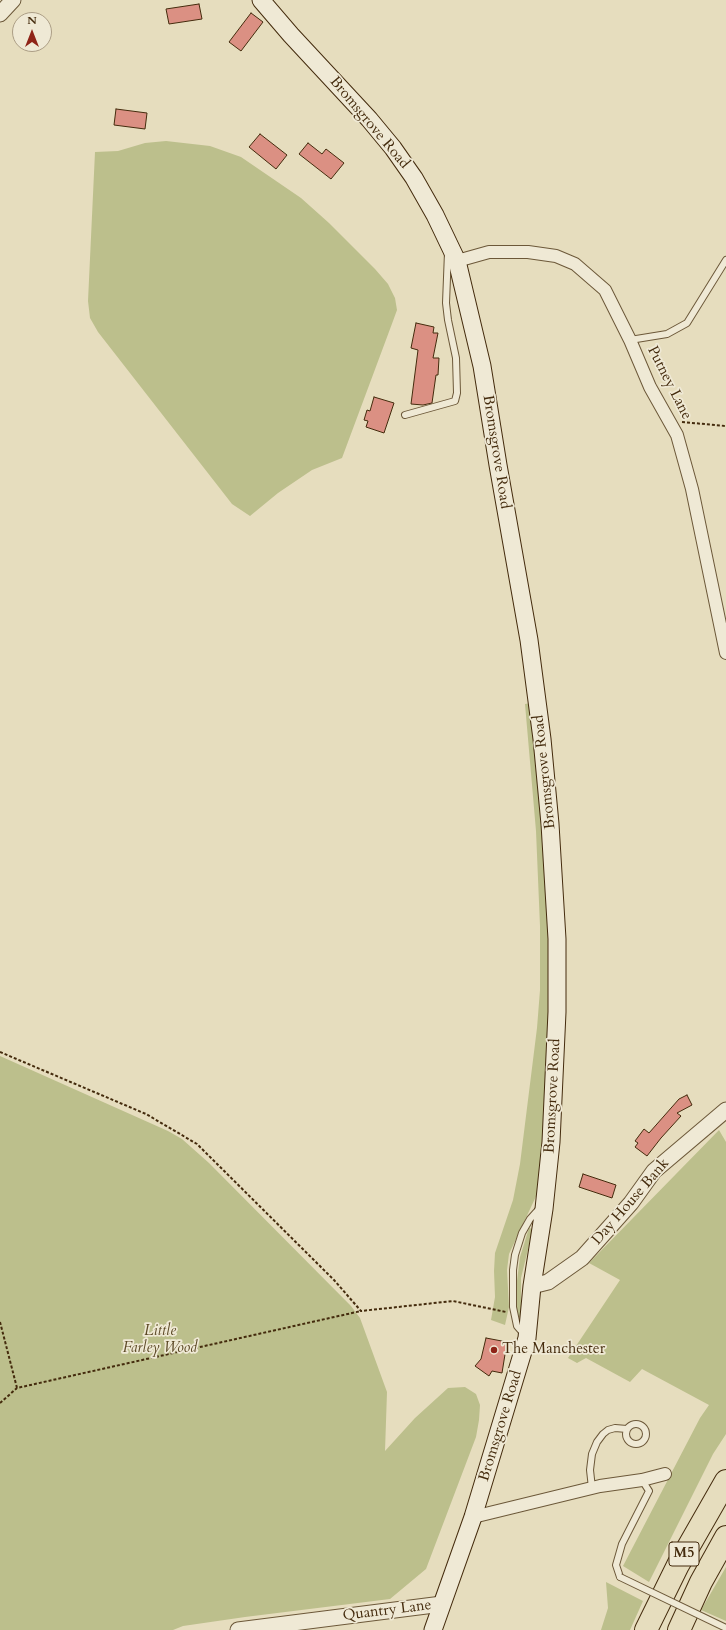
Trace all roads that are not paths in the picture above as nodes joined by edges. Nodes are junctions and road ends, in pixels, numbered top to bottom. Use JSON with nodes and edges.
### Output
{"nodes":[{"id":1,"x":13,"y":0,"type":"edge"},
{"id":2,"x":261,"y":0,"type":"edge"},
{"id":3,"x":0,"y":14,"type":"edge"},
{"id":4,"x":449,"y":244,"type":"junction"},
{"id":5,"x":726,"y":260,"type":"edge"},
{"id":6,"x":456,"y":261,"type":"junction"},
{"id":7,"x":630,"y":340,"type":"junction"},
{"id":8,"x":405,"y":414,"type":"dead end"},
{"id":9,"x":726,"y":653,"type":"edge"},
{"id":10,"x":726,"y":1110,"type":"edge"},
{"id":11,"x":544,"y":1209,"type":"junction"},
{"id":12,"x":532,"y":1286,"type":"junction"},
{"id":13,"x":527,"y":1338,"type":"junction"},
{"id":14,"x":627,"y":1429,"type":"dead end"},
{"id":15,"x":665,"y":1474,"type":"dead end"},
{"id":16,"x":642,"y":1480,"type":"junction"},
{"id":17,"x":726,"y":1481,"type":"edge"},
{"id":18,"x":592,"y":1488,"type":"junction"},
{"id":19,"x":473,"y":1517,"type":"junction"},
{"id":20,"x":726,"y":1537,"type":"edge"},
{"id":21,"x":442,"y":1604,"type":"junction"},
{"id":22,"x":726,"y":1628,"type":"edge"},
{"id":23,"x":238,"y":1630,"type":"edge"},
{"id":24,"x":433,"y":1630,"type":"edge"},
{"id":25,"x":646,"y":1630,"type":"edge"},
{"id":26,"x":679,"y":1630,"type":"edge"}],
"edges":[{"from":1,"to":3,"type":"street"},
{"from":2,"to":4,"type":"main road","name":"Bromsgrove Road"},
{"from":4,"to":6,"type":"main road","name":"Bromsgrove Road"},
{"from":4,"to":8,"type":"lane"},
{"from":5,"to":7,"type":"lane"},
{"from":6,"to":7,"type":"street","name":"Putney Lane"},
{"from":6,"to":11,"type":"main road","name":"Bromsgrove Road"},
{"from":7,"to":9,"type":"street","name":"Putney Lane"},
{"from":10,"to":12,"type":"street","name":"Day House Bank"},
{"from":11,"to":12,"type":"main road","name":"Bromsgrove Road"},
{"from":11,"to":13,"type":"lane"},
{"from":12,"to":13,"type":"main road","name":"Bromsgrove Road"},
{"from":13,"to":19,"type":"main road","name":"Bromsgrove Road"},
{"from":14,"to":18,"type":"lane"},
{"from":15,"to":16,"type":"street"},
{"from":16,"to":18,"type":"street"},
{"from":16,"to":22,"type":"lane","bridge":true},
{"from":17,"to":25,"type":"highway","number":"M5"},
{"from":18,"to":19,"type":"street"},
{"from":19,"to":21,"type":"main road","name":"Bromsgrove Road"},
{"from":20,"to":26,"type":"highway","number":"M5"},
{"from":21,"to":23,"type":"street","name":"Quantry Lane"},
{"from":21,"to":24,"type":"main road","name":"Bromsgrove Road"}]}
